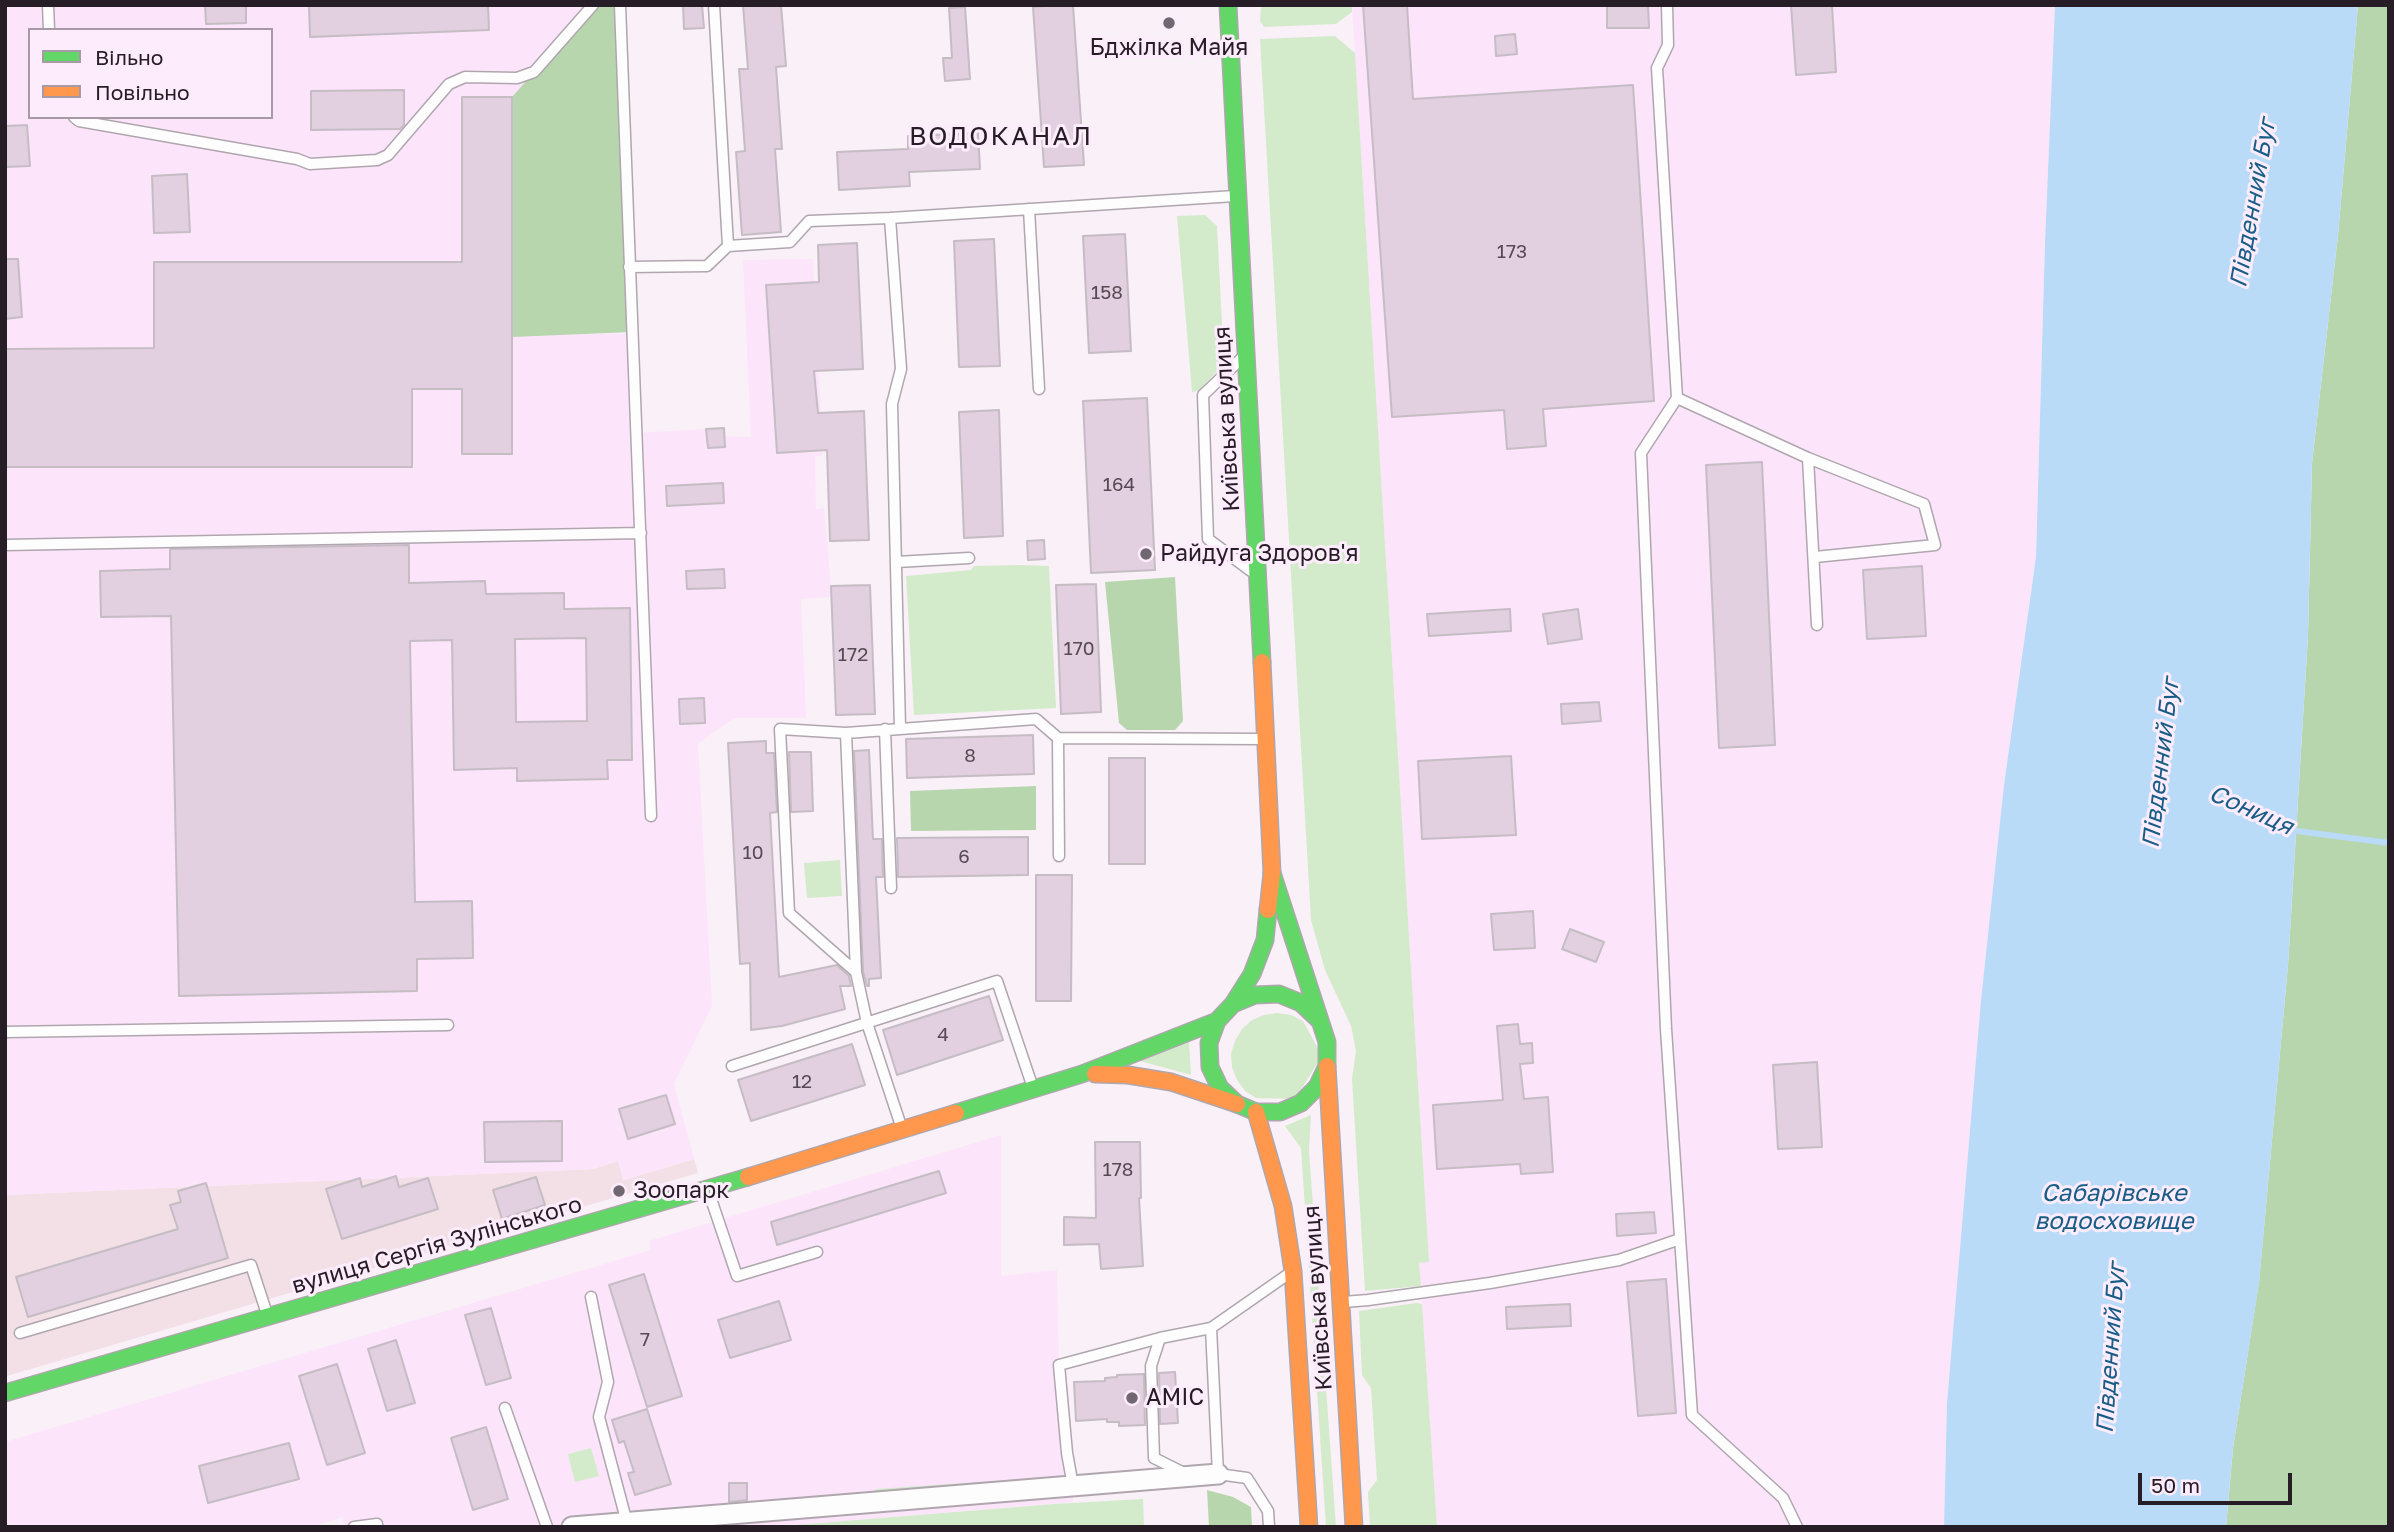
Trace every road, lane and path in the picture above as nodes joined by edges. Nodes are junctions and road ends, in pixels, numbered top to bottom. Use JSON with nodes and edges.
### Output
{"nodes":[{"id":1,"x":48,"y":5,"type":"edge"},
{"id":2,"x":593,"y":5,"type":"edge"},
{"id":3,"x":620,"y":5,"type":"edge"},
{"id":4,"x":714,"y":5,"type":"edge"},
{"id":5,"x":1228,"y":5,"type":"edge"},
{"id":6,"x":1667,"y":5,"type":"edge"},
{"id":7,"x":49,"y":28,"type":"edge"},
{"id":8,"x":76,"y":119,"type":"edge"},
{"id":9,"x":1239,"y":195,"type":"junction"},
{"id":10,"x":1029,"y":209,"type":"junction"},
{"id":11,"x":890,"y":218,"type":"junction"},
{"id":12,"x":728,"y":246,"type":"junction"},
{"id":13,"x":629,"y":267,"type":"junction"},
{"id":14,"x":1247,"y":353,"type":"junction"},
{"id":15,"x":1040,"y":389,"type":"dead end"},
{"id":16,"x":1677,"y":398,"type":"junction"},
{"id":17,"x":1808,"y":458,"type":"junction"},
{"id":18,"x":641,"y":533,"type":"junction"},
{"id":19,"x":5,"y":545,"type":"edge"},
{"id":20,"x":1815,"y":557,"type":"junction"},
{"id":21,"x":969,"y":558,"type":"dead end"},
{"id":22,"x":896,"y":562,"type":"junction"},
{"id":23,"x":1258,"y":577,"type":"junction"},
{"id":24,"x":1817,"y":625,"type":"dead end"},
{"id":25,"x":900,"y":728,"type":"junction"},
{"id":26,"x":886,"y":729,"type":"junction"},
{"id":27,"x":846,"y":733,"type":"junction"},
{"id":28,"x":1058,"y":738,"type":"junction"},
{"id":29,"x":1266,"y":739,"type":"junction"},
{"id":30,"x":651,"y":816,"type":"dead end"},
{"id":31,"x":1059,"y":856,"type":"dead end"},
{"id":32,"x":1272,"y":873,"type":"junction"},
{"id":33,"x":891,"y":888,"type":"dead end"},
{"id":34,"x":856,"y":972,"type":"junction"},
{"id":35,"x":1233,"y":1004,"type":"junction"},
{"id":36,"x":1318,"y":1019,"type":"junction"},
{"id":37,"x":1217,"y":1021,"type":"junction"},
{"id":38,"x":867,"y":1023,"type":"junction"},
{"id":39,"x":447,"y":1025,"type":"dead end"},
{"id":40,"x":5,"y":1032,"type":"edge"},
{"id":41,"x":732,"y":1066,"type":"dead end"},
{"id":42,"x":1327,"y":1066,"type":"junction"},
{"id":43,"x":1082,"y":1074,"type":"junction"},
{"id":44,"x":1033,"y":1089,"type":"junction"},
{"id":45,"x":1237,"y":1104,"type":"junction"},
{"id":46,"x":1256,"y":1112,"type":"junction"},
{"id":47,"x":902,"y":1129,"type":"junction"},
{"id":48,"x":708,"y":1189,"type":"junction"},
{"id":49,"x":1679,"y":1239,"type":"junction"},
{"id":50,"x":817,"y":1251,"type":"dead end"},
{"id":51,"x":1293,"y":1271,"type":"junction"},
{"id":52,"x":591,"y":1297,"type":"dead end"},
{"id":53,"x":1342,"y":1302,"type":"junction"},
{"id":54,"x":268,"y":1317,"type":"junction"},
{"id":55,"x":1211,"y":1328,"type":"junction"},
{"id":56,"x":20,"y":1333,"type":"dead end"},
{"id":57,"x":1160,"y":1338,"type":"junction"},
{"id":58,"x":5,"y":1393,"type":"edge"},
{"id":59,"x":505,"y":1408,"type":"dead end"},
{"id":60,"x":1218,"y":1474,"type":"junction"},
{"id":61,"x":1190,"y":1476,"type":"junction"},
{"id":62,"x":1073,"y":1486,"type":"junction"},
{"id":63,"x":628,"y":1523,"type":"junction"},
{"id":64,"x":354,"y":1527,"type":"edge"},
{"id":65,"x":377,"y":1527,"type":"edge"},
{"id":66,"x":547,"y":1527,"type":"edge"},
{"id":67,"x":572,"y":1527,"type":"edge"},
{"id":68,"x":1269,"y":1527,"type":"edge"},
{"id":69,"x":1309,"y":1527,"type":"edge"},
{"id":70,"x":1354,"y":1527,"type":"edge"},
{"id":71,"x":1797,"y":1527,"type":"edge"}],
"edges":[{"from":1,"to":7,"type":"lane"},
{"from":2,"to":8,"type":"lane"},
{"from":3,"to":13,"type":"lane"},
{"from":4,"to":12,"type":"lane"},
{"from":5,"to":9,"type":"main road","name":"Київська вулиця"},
{"from":6,"to":16,"type":"lane"},
{"from":9,"to":10,"type":"lane"},
{"from":9,"to":14,"type":"main road","name":"Київська вулиця"},
{"from":10,"to":11,"type":"lane"},
{"from":10,"to":15,"type":"lane"},
{"from":11,"to":12,"type":"lane"},
{"from":11,"to":22,"type":"lane"},
{"from":12,"to":13,"type":"lane"},
{"from":13,"to":18,"type":"lane"},
{"from":14,"to":23,"type":"main road","name":"Київська вулиця"},
{"from":14,"to":23,"type":"lane"},
{"from":16,"to":17,"type":"lane"},
{"from":16,"to":49,"type":"lane"},
{"from":17,"to":20,"type":"lane"},
{"from":17,"to":20,"type":"lane"},
{"from":18,"to":19,"type":"lane"},
{"from":18,"to":30,"type":"lane"},
{"from":20,"to":24,"type":"lane"},
{"from":21,"to":22,"type":"lane"},
{"from":22,"to":25,"type":"lane"},
{"from":23,"to":29,"type":"main road","name":"Київська вулиця"},
{"from":25,"to":26,"type":"lane"},
{"from":25,"to":28,"type":"lane"},
{"from":26,"to":27,"type":"lane"},
{"from":26,"to":33,"type":"lane"},
{"from":27,"to":34,"type":"lane"},
{"from":27,"to":34,"type":"lane"},
{"from":28,"to":29,"type":"lane"},
{"from":28,"to":31,"type":"lane"},
{"from":29,"to":32,"type":"main road","name":"Київська вулиця"},
{"from":32,"to":35,"type":"main road"},
{"from":32,"to":36,"type":"main road"},
{"from":34,"to":38,"type":"lane"},
{"from":35,"to":36,"type":"main road"},
{"from":35,"to":37,"type":"main road"},
{"from":36,"to":42,"type":"main road"},
{"from":37,"to":43,"type":"main road"},
{"from":37,"to":45,"type":"main road"},
{"from":38,"to":41,"type":"lane"},
{"from":38,"to":44,"type":"lane"},
{"from":38,"to":47,"type":"lane"},
{"from":39,"to":40,"type":"lane"},
{"from":42,"to":46,"type":"main road"},
{"from":42,"to":53,"type":"main road","name":"Київська вулиця"},
{"from":43,"to":44,"type":"main road","name":"вулиця Сергія Зулінського"},
{"from":43,"to":45,"type":"main road"},
{"from":44,"to":47,"type":"main road","name":"вулиця Сергія Зулінського"},
{"from":45,"to":46,"type":"main road"},
{"from":46,"to":51,"type":"main road","name":"Київська вулиця"},
{"from":47,"to":48,"type":"main road","name":"вулиця Сергія Зулінського"},
{"from":48,"to":50,"type":"lane"},
{"from":48,"to":54,"type":"main road","name":"вулиця Сергія Зулінського"},
{"from":49,"to":53,"type":"lane"},
{"from":49,"to":71,"type":"lane"},
{"from":51,"to":55,"type":"lane"},
{"from":51,"to":69,"type":"main road","name":"Київська вулиця"},
{"from":52,"to":63,"type":"lane"},
{"from":53,"to":70,"type":"main road","name":"Київська вулиця"},
{"from":54,"to":56,"type":"lane"},
{"from":54,"to":58,"type":"main road","name":"вулиця Сергія Зулінського"},
{"from":55,"to":57,"type":"lane"},
{"from":55,"to":60,"type":"lane"},
{"from":57,"to":61,"type":"lane"},
{"from":57,"to":62,"type":"lane"},
{"from":59,"to":66,"type":"lane"},
{"from":60,"to":61,"type":"street"},
{"from":60,"to":68,"type":"lane"},
{"from":61,"to":62,"type":"street"},
{"from":62,"to":63,"type":"street"},
{"from":63,"to":67,"type":"street"},
{"from":64,"to":65,"type":"lane"}]}
